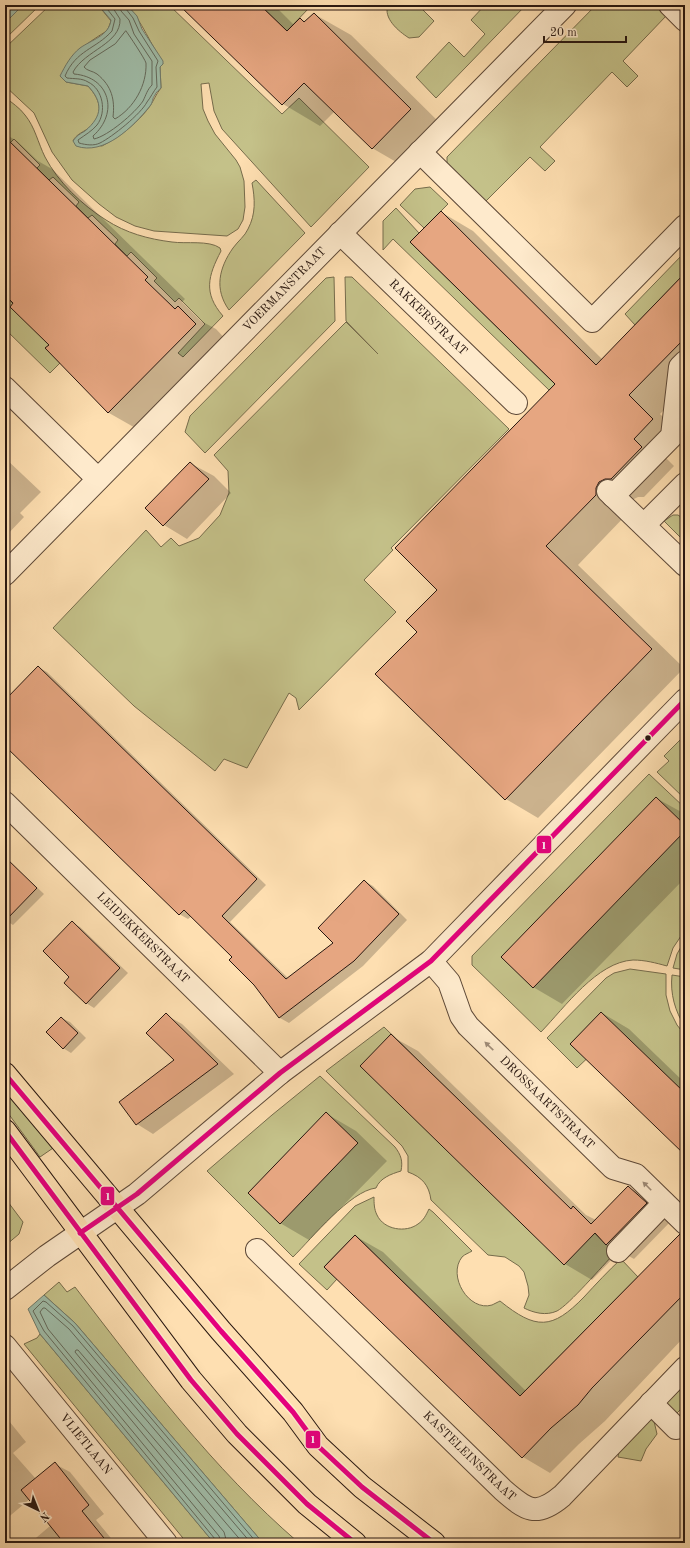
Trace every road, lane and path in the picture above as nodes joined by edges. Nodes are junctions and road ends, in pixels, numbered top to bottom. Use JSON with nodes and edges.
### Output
{"nodes":[{"id":1,"x":565,"y":5,"type":"edge"},
{"id":2,"x":670,"y":5,"type":"edge"},
{"id":3,"x":685,"y":20,"type":"edge"},
{"id":4,"x":420,"y":152,"type":"junction"},
{"id":5,"x":685,"y":226,"type":"edge"},
{"id":6,"x":340,"y":233,"type":"junction"},
{"id":7,"x":685,"y":362,"type":"edge"},
{"id":8,"x":5,"y":388,"type":"edge"},
{"id":9,"x":516,"y":403,"type":"dead end"},
{"id":10,"x":98,"y":479,"type":"junction"},
{"id":11,"x":683,"y":492,"type":"edge"},
{"id":12,"x":644,"y":526,"type":"junction"},
{"id":13,"x":685,"y":565,"type":"edge"},
{"id":14,"x":5,"y":574,"type":"edge"},
{"id":15,"x":685,"y":700,"type":"edge"},
{"id":16,"x":5,"y":803,"type":"edge"},
{"id":17,"x":431,"y":962,"type":"junction"},
{"id":18,"x":280,"y":1073,"type":"junction"},
{"id":19,"x":5,"y":1074,"type":"edge"},
{"id":20,"x":5,"y":1131,"type":"edge"},
{"id":21,"x":664,"y":1203,"type":"junction"},
{"id":22,"x":116,"y":1208,"type":"junction"},
{"id":23,"x":685,"y":1223,"type":"edge"},
{"id":24,"x":80,"y":1233,"type":"junction"},
{"id":25,"x":257,"y":1250,"type":"dead end"},
{"id":26,"x":618,"y":1251,"type":"dead end"},
{"id":27,"x":5,"y":1288,"type":"edge"},
{"id":28,"x":5,"y":1346,"type":"edge"},
{"id":29,"x":685,"y":1368,"type":"edge"},
{"id":30,"x":651,"y":1403,"type":"junction"},
{"id":31,"x":676,"y":1428,"type":"dead end"},
{"id":32,"x":166,"y":1543,"type":"edge"},
{"id":33,"x":355,"y":1543,"type":"edge"},
{"id":34,"x":434,"y":1543,"type":"edge"}],
"edges":[{"from":1,"to":4,"type":"street","name":"VOERMANSTRAAT"},
{"from":2,"to":3,"type":"street"},
{"from":4,"to":5,"type":"street"},
{"from":4,"to":6,"type":"street","name":"VOERMANSTRAAT"},
{"from":6,"to":9,"type":"street","name":"RAKKERSTRAAT"},
{"from":6,"to":10,"type":"street","name":"VOERMANSTRAAT"},
{"from":7,"to":12,"type":"street"},
{"from":8,"to":10,"type":"street"},
{"from":10,"to":14,"type":"street","name":"VOERMANSTRAAT"},
{"from":11,"to":12,"type":"street"},
{"from":12,"to":13,"type":"street"},
{"from":15,"to":17,"type":"street"},
{"from":16,"to":18,"type":"street","name":"LEIDEKKERSTRAAT"},
{"from":17,"to":18,"type":"street"},
{"from":21,"to":17,"type":"street","name":"DROSSAARTSTRAAT","one_way":true},
{"from":18,"to":22,"type":"street"},
{"from":19,"to":22,"type":"main road"},
{"from":20,"to":24,"type":"main road"},
{"from":21,"to":23,"type":"street","name":"DROSSAARTSTRAAT"},
{"from":21,"to":26,"type":"street"},
{"from":22,"to":24,"type":"street"},
{"from":22,"to":34,"type":"main road"},
{"from":24,"to":27,"type":"street"},
{"from":24,"to":33,"type":"main road"},
{"from":25,"to":30,"type":"street","name":"KASTELEINSTRAAT"},
{"from":28,"to":32,"type":"street","name":"VLIETLAAN"},
{"from":29,"to":30,"type":"street","name":"KASTELEINSTRAAT"},
{"from":30,"to":31,"type":"street"}]}
